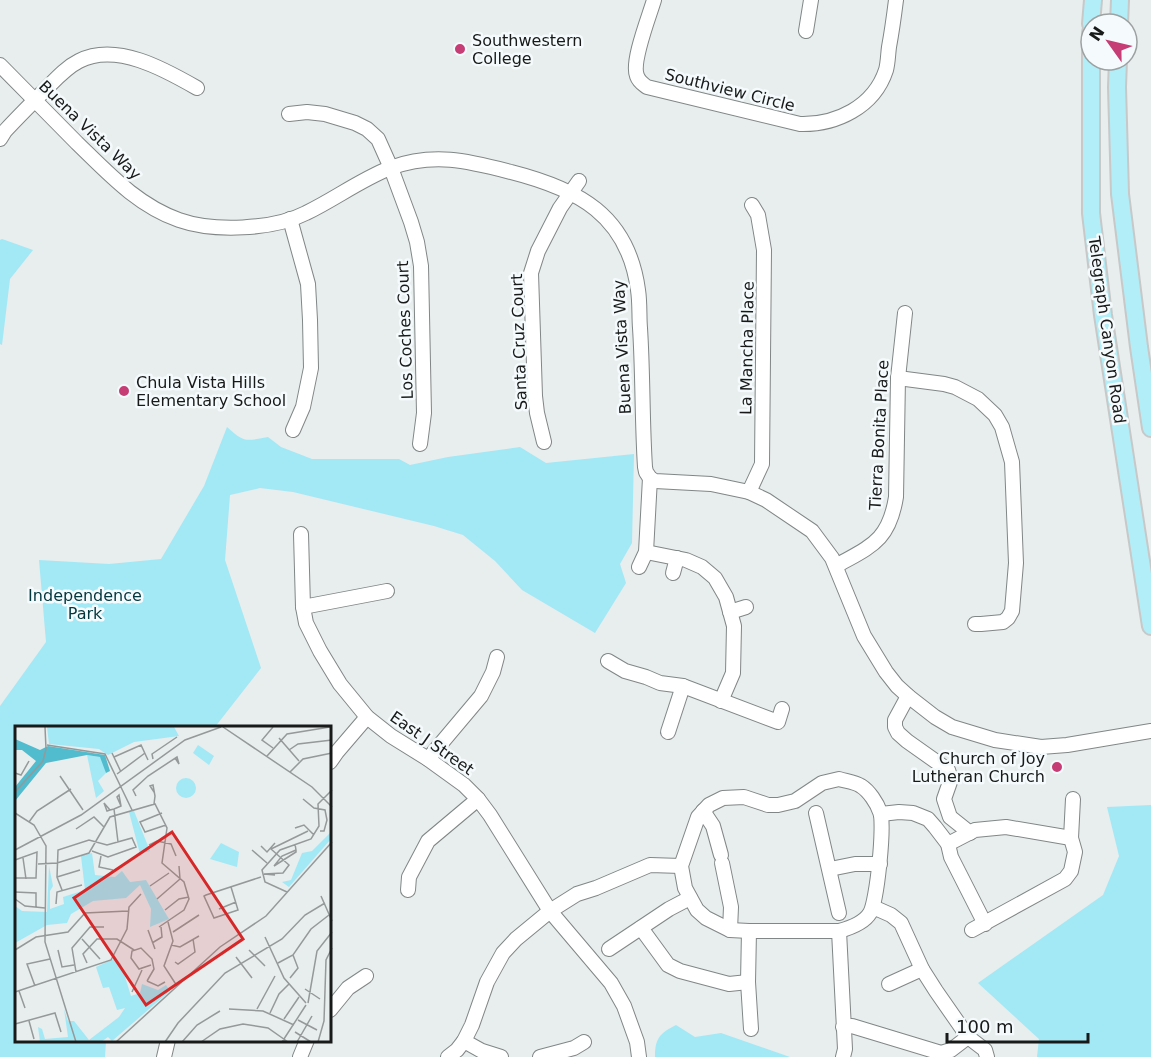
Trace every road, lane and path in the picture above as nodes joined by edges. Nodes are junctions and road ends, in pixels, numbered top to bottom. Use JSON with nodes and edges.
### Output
{"nodes":[{"id":1,"x":654,"y":0,"type":"edge"},
{"id":2,"x":811,"y":0,"type":"edge"},
{"id":3,"x":896,"y":0,"type":"edge"},
{"id":4,"x":806,"y":31,"type":"dead end"},
{"id":5,"x":0,"y":65,"type":"edge"},
{"id":6,"x":1091,"y":72,"type":"edge"},
{"id":7,"x":1118,"y":72,"type":"edge"},
{"id":8,"x":197,"y":88,"type":"dead end"},
{"id":9,"x":35,"y":100,"type":"junction"},
{"id":10,"x":289,"y":114,"type":"dead end"},
{"id":11,"x":0,"y":139,"type":"edge"},
{"id":12,"x":391,"y":168,"type":"junction"},
{"id":13,"x":579,"y":181,"type":"dead end"},
{"id":14,"x":570,"y":192,"type":"junction"},
{"id":15,"x":752,"y":205,"type":"dead end"},
{"id":16,"x":290,"y":219,"type":"junction"},
{"id":17,"x":905,"y":313,"type":"dead end"},
{"id":18,"x":898,"y":378,"type":"junction"},
{"id":19,"x":1151,"y":428,"type":"edge"},
{"id":20,"x":293,"y":430,"type":"dead end"},
{"id":21,"x":544,"y":442,"type":"dead end"},
{"id":22,"x":420,"y":444,"type":"dead end"},
{"id":23,"x":650,"y":478,"type":"junction"},
{"id":24,"x":749,"y":492,"type":"junction"},
{"id":25,"x":301,"y":534,"type":"dead end"},
{"id":26,"x":646,"y":552,"type":"junction"},
{"id":27,"x":676,"y":558,"type":"junction"},
{"id":28,"x":639,"y":567,"type":"dead end"},
{"id":29,"x":836,"y":567,"type":"junction"},
{"id":30,"x":673,"y":573,"type":"dead end"},
{"id":31,"x":387,"y":591,"type":"dead end"},
{"id":32,"x":746,"y":607,"type":"dead end"},
{"id":33,"x":303,"y":608,"type":"junction"},
{"id":34,"x":730,"y":612,"type":"junction"},
{"id":35,"x":975,"y":624,"type":"dead end"},
{"id":36,"x":1151,"y":626,"type":"edge"},
{"id":37,"x":497,"y":657,"type":"dead end"},
{"id":38,"x":608,"y":661,"type":"dead end"},
{"id":39,"x":683,"y":686,"type":"junction"},
{"id":40,"x":908,"y":696,"type":"junction"},
{"id":41,"x":721,"y":701,"type":"junction"},
{"id":42,"x":782,"y":709,"type":"dead end"},
{"id":43,"x":367,"y":717,"type":"junction"},
{"id":44,"x":1151,"y":731,"type":"edge"},
{"id":45,"x":668,"y":732,"type":"dead end"},
{"id":46,"x":332,"y":759,"type":"edge"},
{"id":47,"x":428,"y":759,"type":"junction"},
{"id":48,"x":478,"y":799,"type":"junction"},
{"id":49,"x":1073,"y":799,"type":"dead end"},
{"id":50,"x":703,"y":811,"type":"junction"},
{"id":51,"x":816,"y":813,"type":"dead end"},
{"id":52,"x":881,"y":814,"type":"junction"},
{"id":53,"x":970,"y":833,"type":"junction"},
{"id":54,"x":1071,"y":838,"type":"junction"},
{"id":55,"x":948,"y":844,"type":"junction"},
{"id":56,"x":880,"y":864,"type":"junction"},
{"id":57,"x":681,"y":866,"type":"junction"},
{"id":58,"x":830,"y":870,"type":"junction"},
{"id":59,"x":408,"y":890,"type":"dead end"},
{"id":60,"x":690,"y":898,"type":"junction"},
{"id":61,"x":873,"y":907,"type":"junction"},
{"id":62,"x":550,"y":911,"type":"junction"},
{"id":63,"x":839,"y":913,"type":"dead end"},
{"id":64,"x":641,"y":928,"type":"junction"},
{"id":65,"x":730,"y":930,"type":"junction"},
{"id":66,"x":749,"y":931,"type":"junction"},
{"id":67,"x":839,"y":931,"type":"junction"},
{"id":68,"x":609,"y":949,"type":"dead end"},
{"id":69,"x":922,"y":969,"type":"junction"},
{"id":70,"x":366,"y":976,"type":"dead end"},
{"id":71,"x":748,"y":982,"type":"junction"},
{"id":72,"x":889,"y":984,"type":"dead end"},
{"id":73,"x":332,"y":1008,"type":"edge"},
{"id":74,"x":843,"y":1027,"type":"junction"},
{"id":75,"x":751,"y":1029,"type":"dead end"},
{"id":76,"x":968,"y":1037,"type":"junction"},
{"id":77,"x":464,"y":1041,"type":"junction"},
{"id":78,"x":168,"y":1042,"type":"edge"},
{"id":79,"x":307,"y":1042,"type":"edge"},
{"id":80,"x":584,"y":1042,"type":"dead end"},
{"id":81,"x":164,"y":1057,"type":"edge"},
{"id":82,"x":300,"y":1057,"type":"edge"},
{"id":83,"x":448,"y":1057,"type":"edge"},
{"id":84,"x":501,"y":1057,"type":"edge"},
{"id":85,"x":540,"y":1057,"type":"edge"},
{"id":86,"x":639,"y":1057,"type":"edge"},
{"id":87,"x":843,"y":1057,"type":"edge"},
{"id":88,"x":987,"y":1057,"type":"edge"}],
"edges":[{"from":1,"to":3,"type":"street","name":"Southview Circle"},
{"from":2,"to":4,"type":"street"},
{"from":5,"to":9,"type":"street","name":"Buena Vista Way"},
{"from":6,"to":36,"type":"main road","name":"Telegraph Canyon Road"},
{"from":7,"to":19,"type":"main road","name":"Telegraph Canyon Road"},
{"from":8,"to":9,"type":"street"},
{"from":9,"to":11,"type":"street"},
{"from":9,"to":16,"type":"street","name":"Buena Vista Way"},
{"from":10,"to":12,"type":"street","name":"Los Coches Court"},
{"from":12,"to":14,"type":"street","name":"Buena Vista Way"},
{"from":12,"to":16,"type":"street","name":"Buena Vista Way"},
{"from":12,"to":22,"type":"street","name":"Los Coches Court"},
{"from":13,"to":14,"type":"street","name":"Santa Cruz Court"},
{"from":14,"to":21,"type":"street","name":"Santa Cruz Court"},
{"from":14,"to":23,"type":"street","name":"Buena Vista Way"},
{"from":15,"to":24,"type":"street","name":"La Mancha Place"},
{"from":16,"to":20,"type":"street"},
{"from":17,"to":18,"type":"street","name":"Tierra Bonita Place"},
{"from":18,"to":29,"type":"street","name":"Tierra Bonita Place"},
{"from":18,"to":35,"type":"street"},
{"from":23,"to":24,"type":"street"},
{"from":23,"to":26,"type":"street","name":"Buena Vista Way"},
{"from":24,"to":29,"type":"street"},
{"from":25,"to":33,"type":"street","name":"East J Street"},
{"from":26,"to":27,"type":"street"},
{"from":26,"to":28,"type":"street"},
{"from":27,"to":30,"type":"street"},
{"from":27,"to":34,"type":"street"},
{"from":29,"to":40,"type":"street"},
{"from":31,"to":33,"type":"street"},
{"from":32,"to":34,"type":"street"},
{"from":33,"to":43,"type":"street","name":"East J Street"},
{"from":34,"to":41,"type":"street"},
{"from":37,"to":47,"type":"street"},
{"from":38,"to":39,"type":"street"},
{"from":39,"to":41,"type":"street"},
{"from":39,"to":45,"type":"street"},
{"from":40,"to":44,"type":"street"},
{"from":40,"to":53,"type":"street"},
{"from":41,"to":42,"type":"street"},
{"from":43,"to":46,"type":"street"},
{"from":43,"to":47,"type":"street","name":"East J Street"},
{"from":47,"to":48,"type":"street","name":"East J Street"},
{"from":48,"to":59,"type":"street"},
{"from":48,"to":62,"type":"street","name":"East J Street"},
{"from":49,"to":54,"type":"street"},
{"from":50,"to":52,"type":"street"},
{"from":50,"to":57,"type":"street"},
{"from":50,"to":65,"type":"street"},
{"from":51,"to":58,"type":"street"},
{"from":52,"to":55,"type":"street"},
{"from":52,"to":56,"type":"street"},
{"from":53,"to":54,"type":"street"},
{"from":53,"to":55,"type":"street"},
{"from":54,"to":55,"type":"street"},
{"from":56,"to":58,"type":"street"},
{"from":56,"to":61,"type":"street"},
{"from":57,"to":60,"type":"street"},
{"from":57,"to":62,"type":"street"},
{"from":58,"to":63,"type":"street"},
{"from":60,"to":64,"type":"street"},
{"from":60,"to":65,"type":"street"},
{"from":61,"to":67,"type":"street"},
{"from":61,"to":69,"type":"street"},
{"from":62,"to":77,"type":"street"},
{"from":62,"to":86,"type":"street","name":"East J Street"},
{"from":64,"to":68,"type":"street"},
{"from":64,"to":71,"type":"street"},
{"from":65,"to":66,"type":"street"},
{"from":66,"to":67,"type":"street"},
{"from":66,"to":71,"type":"street"},
{"from":67,"to":74,"type":"street"},
{"from":69,"to":72,"type":"street"},
{"from":69,"to":76,"type":"street"},
{"from":70,"to":73,"type":"street"},
{"from":71,"to":75,"type":"street"},
{"from":74,"to":76,"type":"street"},
{"from":74,"to":87,"type":"street"},
{"from":76,"to":88,"type":"street"},
{"from":77,"to":83,"type":"street"},
{"from":77,"to":84,"type":"street"},
{"from":78,"to":81,"type":"street"},
{"from":79,"to":82,"type":"street"},
{"from":80,"to":85,"type":"street"}]}
